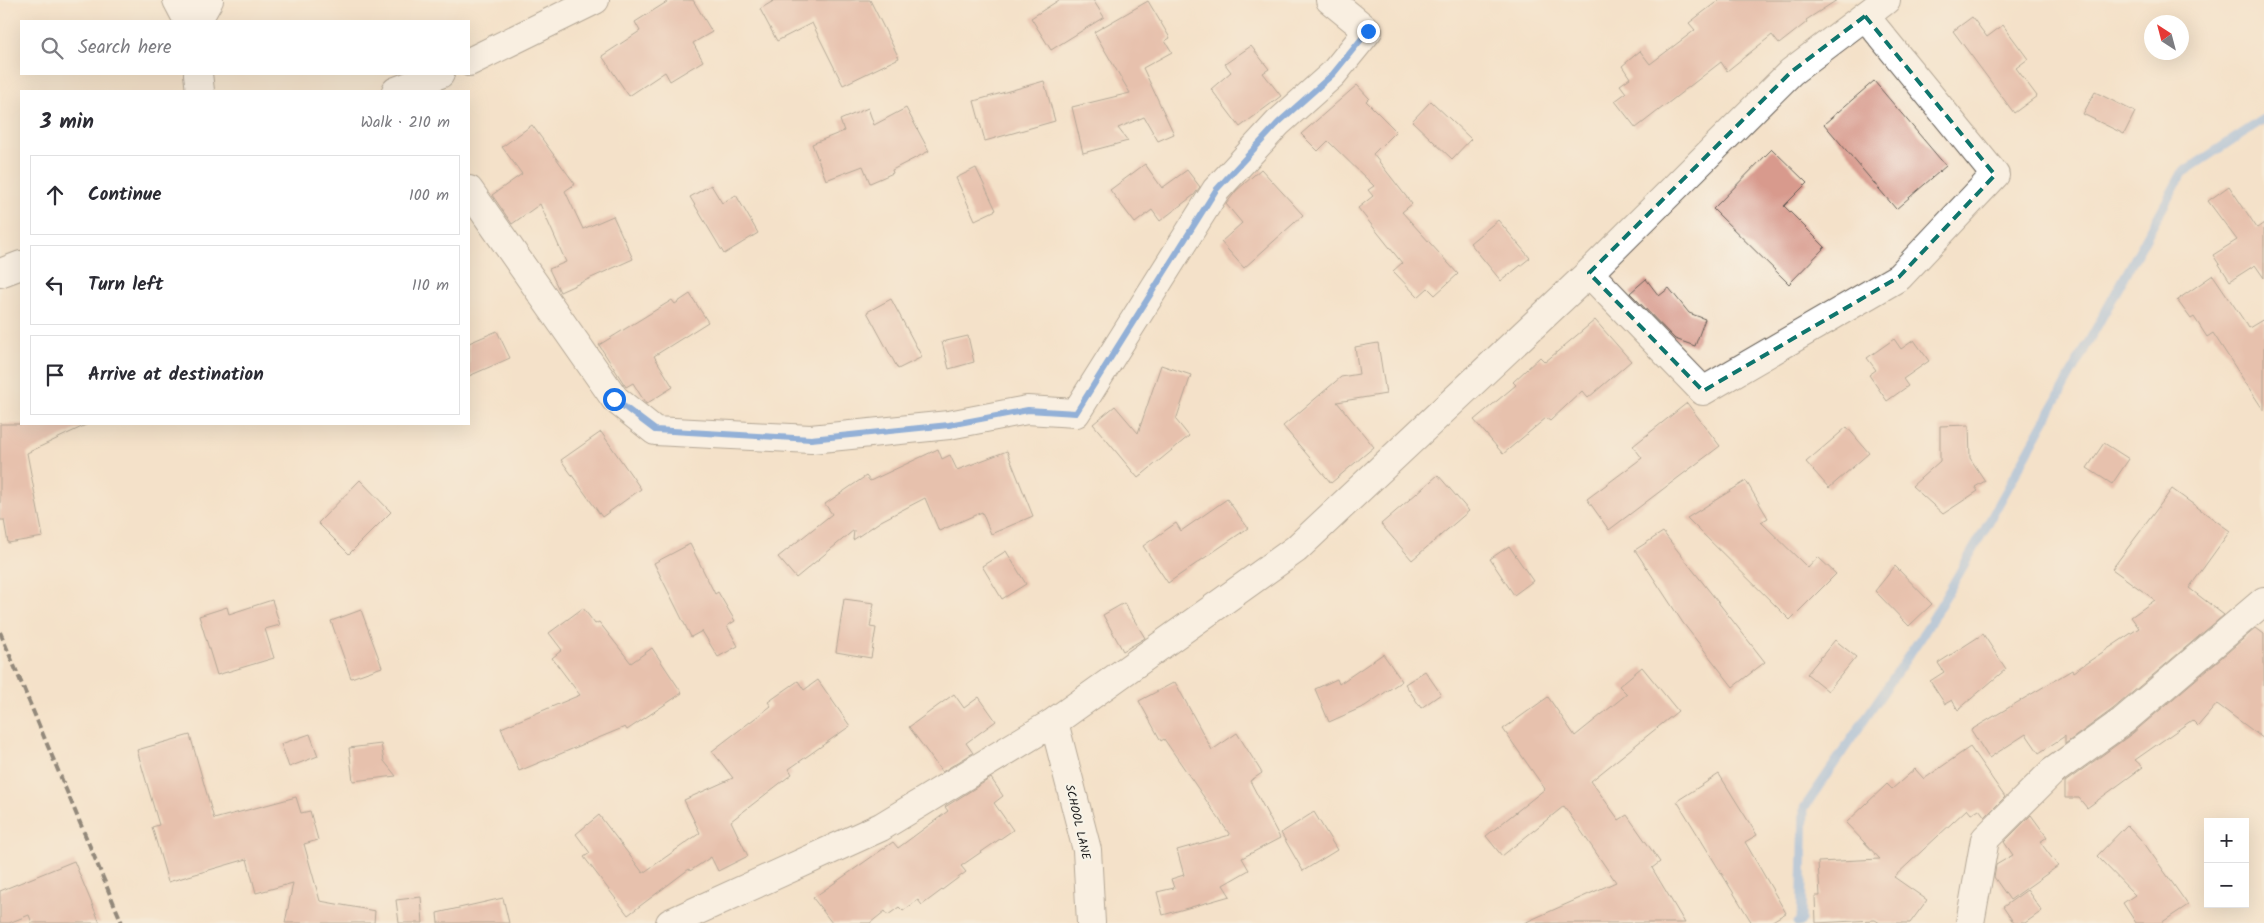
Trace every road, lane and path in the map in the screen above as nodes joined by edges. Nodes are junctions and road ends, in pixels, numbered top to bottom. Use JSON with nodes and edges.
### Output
{"nodes":[{"id":1,"x":178,"y":0,"type":"edge"},
{"id":2,"x":209,"y":0,"type":"edge"},
{"id":3,"x":595,"y":0,"type":"edge"},
{"id":4,"x":1330,"y":0,"type":"edge"},
{"id":5,"x":1886,"y":0,"type":"edge"},
{"id":6,"x":1865,"y":16,"type":"junction"},
{"id":7,"x":188,"y":20,"type":"edge"},
{"id":8,"x":198,"y":20,"type":"edge"},
{"id":9,"x":470,"y":62,"type":"edge"},
{"id":10,"x":198,"y":75,"type":"edge"},
{"id":11,"x":438,"y":75,"type":"edge"},
{"id":12,"x":200,"y":90,"type":"edge"},
{"id":13,"x":400,"y":90,"type":"edge"},
{"id":14,"x":470,"y":191,"type":"edge"},
{"id":15,"x":20,"y":266,"type":"edge"},
{"id":16,"x":0,"y":273,"type":"edge"},
{"id":17,"x":1589,"y":273,"type":"junction"},
{"id":18,"x":2264,"y":601,"type":"edge"},
{"id":19,"x":1054,"y":722,"type":"junction"},
{"id":20,"x":670,"y":923,"type":"edge"},
{"id":21,"x":1091,"y":923,"type":"edge"},
{"id":22,"x":1970,"y":923,"type":"edge"}],
"edges":[{"from":1,"to":7,"type":"street"},
{"from":2,"to":8,"type":"street"},
{"from":3,"to":9,"type":"street"},
{"from":4,"to":14,"type":"street"},
{"from":5,"to":6,"type":"street"},
{"from":6,"to":17,"type":"street"},
{"from":6,"to":17,"type":"street"},
{"from":10,"to":12,"type":"street"},
{"from":11,"to":13,"type":"street"},
{"from":15,"to":16,"type":"street"},
{"from":17,"to":19,"type":"street"},
{"from":18,"to":22,"type":"street"},
{"from":19,"to":20,"type":"street"},
{"from":19,"to":21,"type":"street","name":"SCHOOL LANE"}]}
